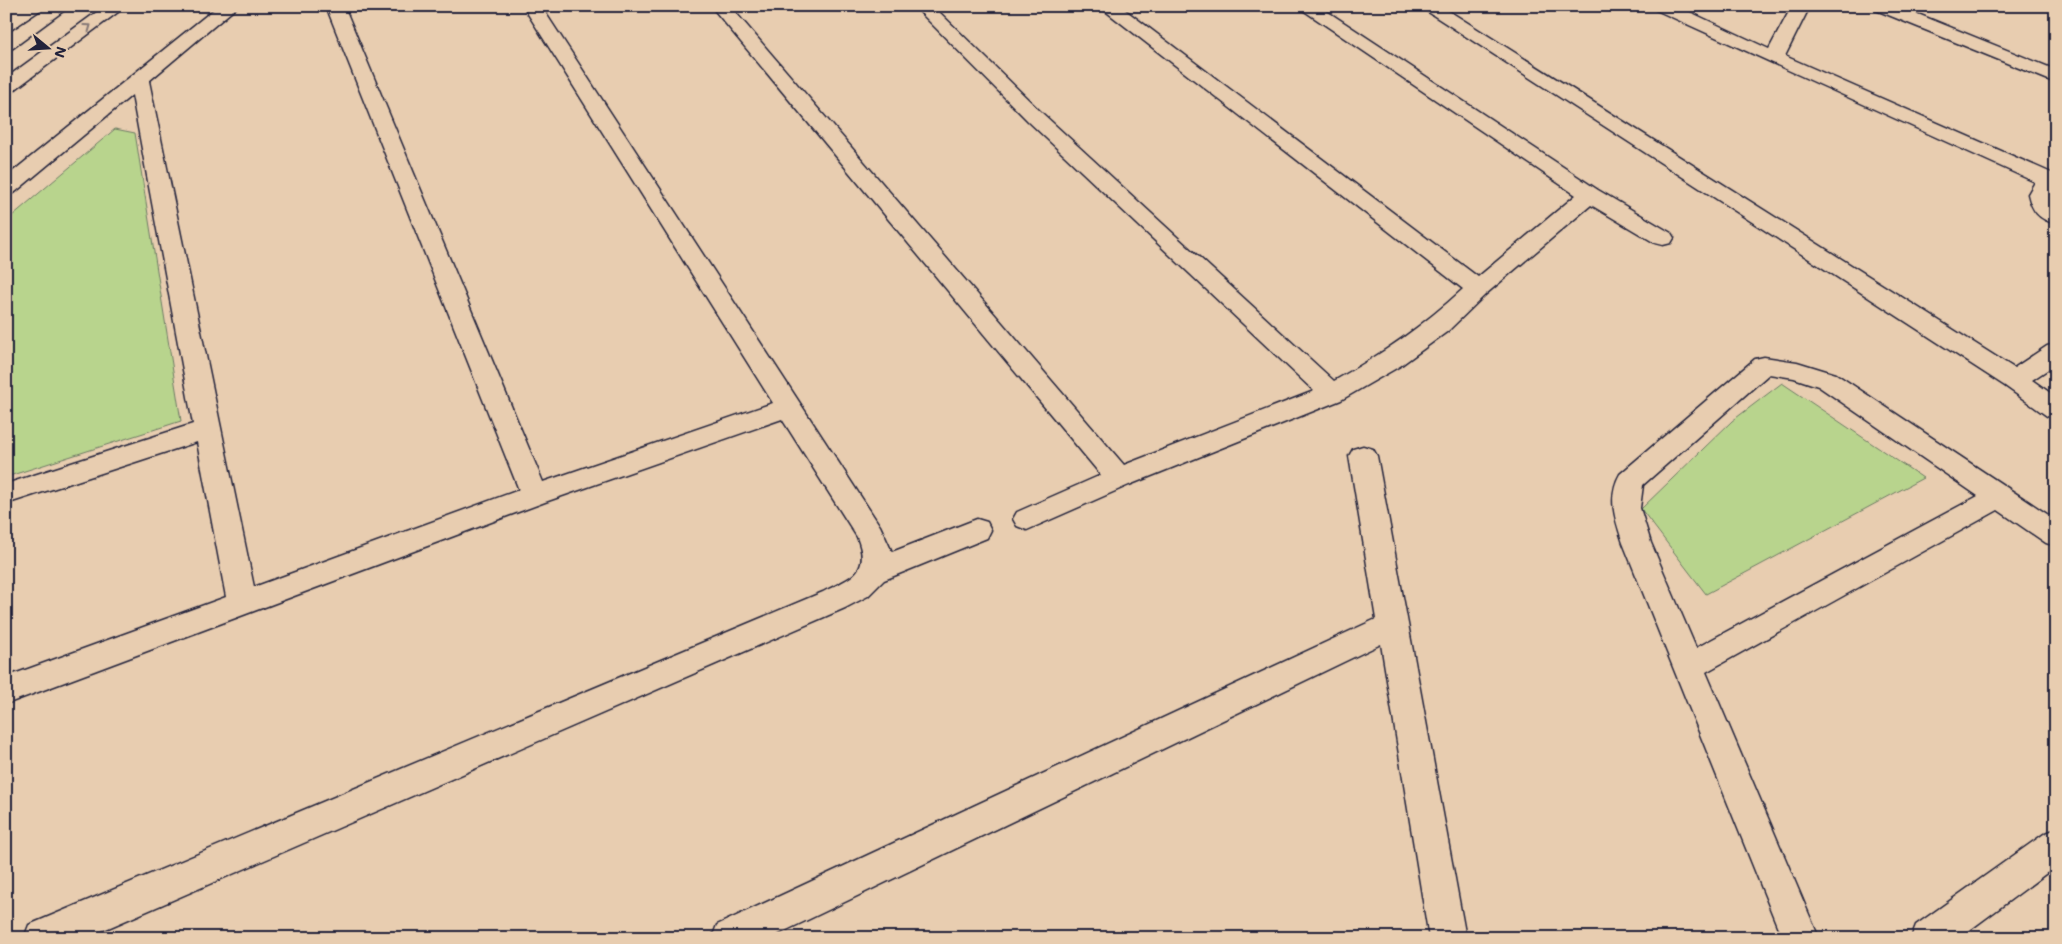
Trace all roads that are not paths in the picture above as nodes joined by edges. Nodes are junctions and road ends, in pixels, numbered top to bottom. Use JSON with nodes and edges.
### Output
{"nodes":[{"id":1,"x":61,"y":6,"type":"edge"},
{"id":2,"x":116,"y":6,"type":"edge"},
{"id":3,"x":229,"y":6,"type":"edge"},
{"id":4,"x":335,"y":6,"type":"edge"},
{"id":5,"x":532,"y":6,"type":"edge"},
{"id":6,"x":720,"y":6,"type":"edge"},
{"id":7,"x":923,"y":6,"type":"edge"},
{"id":8,"x":1108,"y":6,"type":"edge"},
{"id":9,"x":1306,"y":6,"type":"edge"},
{"id":10,"x":1428,"y":6,"type":"edge"},
{"id":11,"x":1662,"y":6,"type":"edge"},
{"id":12,"x":1801,"y":6,"type":"edge"},
{"id":13,"x":1882,"y":6,"type":"edge"},
{"id":14,"x":6,"y":44,"type":"edge"},
{"id":15,"x":1774,"y":58,"type":"junction"},
{"id":16,"x":2056,"y":77,"type":"edge"},
{"id":17,"x":139,"y":79,"type":"junction"},
{"id":18,"x":6,"y":88,"type":"edge"},
{"id":19,"x":2052,"y":181,"type":"edge"},
{"id":20,"x":6,"y":188,"type":"edge"},
{"id":21,"x":1590,"y":195,"type":"junction"},
{"id":22,"x":2056,"y":217,"type":"edge"},
{"id":23,"x":1662,"y":238,"type":"dead end"},
{"id":24,"x":1478,"y":289,"type":"junction"},
{"id":25,"x":2056,"y":352,"type":"edge"},
{"id":26,"x":2014,"y":380,"type":"junction"},
{"id":27,"x":1332,"y":394,"type":"junction"},
{"id":28,"x":788,"y":408,"type":"junction"},
{"id":29,"x":2056,"y":410,"type":"edge"},
{"id":30,"x":207,"y":429,"type":"junction"},
{"id":31,"x":1363,"y":456,"type":"dead end"},
{"id":32,"x":1119,"y":478,"type":"junction"},
{"id":33,"x":6,"y":494,"type":"edge"},
{"id":34,"x":535,"y":495,"type":"junction"},
{"id":35,"x":1999,"y":497,"type":"junction"},
{"id":36,"x":1027,"y":519,"type":"dead end"},
{"id":37,"x":977,"y":530,"type":"dead end"},
{"id":38,"x":2056,"y":535,"type":"edge"},
{"id":39,"x":874,"y":572,"type":"junction"},
{"id":40,"x":242,"y":604,"type":"junction"},
{"id":41,"x":1392,"y":625,"type":"junction"},
{"id":42,"x":1688,"y":667,"type":"junction"},
{"id":43,"x":6,"y":691,"type":"edge"},
{"id":44,"x":2056,"y":845,"type":"edge"},
{"id":45,"x":42,"y":938,"type":"edge"},
{"id":46,"x":730,"y":938,"type":"edge"},
{"id":47,"x":1448,"y":938,"type":"edge"},
{"id":48,"x":1801,"y":938,"type":"edge"},
{"id":49,"x":1929,"y":938,"type":"edge"}],
"edges":[{"from":1,"to":14,"type":"street"},
{"from":18,"to":2,"type":"street","one_way":true},
{"from":3,"to":17,"type":"street"},
{"from":4,"to":34,"type":"street"},
{"from":5,"to":28,"type":"street"},
{"from":6,"to":32,"type":"street"},
{"from":7,"to":27,"type":"street"},
{"from":8,"to":24,"type":"street"},
{"from":9,"to":21,"type":"street"},
{"from":10,"to":26,"type":"street"},
{"from":11,"to":15,"type":"street"},
{"from":12,"to":15,"type":"street"},
{"from":13,"to":16,"type":"street"},
{"from":15,"to":19,"type":"street"},
{"from":17,"to":20,"type":"street"},
{"from":17,"to":30,"type":"street"},
{"from":19,"to":22,"type":"street"},
{"from":21,"to":23,"type":"street"},
{"from":21,"to":24,"type":"street"},
{"from":24,"to":27,"type":"street"},
{"from":25,"to":26,"type":"street"},
{"from":26,"to":29,"type":"street"},
{"from":27,"to":32,"type":"street"},
{"from":28,"to":34,"type":"street"},
{"from":28,"to":39,"type":"street"},
{"from":30,"to":33,"type":"street"},
{"from":30,"to":40,"type":"street"},
{"from":31,"to":41,"type":"street"},
{"from":32,"to":36,"type":"street"},
{"from":34,"to":40,"type":"street"},
{"from":35,"to":38,"type":"street"},
{"from":35,"to":42,"type":"street"},
{"from":35,"to":42,"type":"street"},
{"from":37,"to":39,"type":"street"},
{"from":39,"to":45,"type":"street"},
{"from":40,"to":43,"type":"street"},
{"from":41,"to":46,"type":"street"},
{"from":41,"to":47,"type":"street"},
{"from":42,"to":48,"type":"street"},
{"from":44,"to":49,"type":"street"}]}
